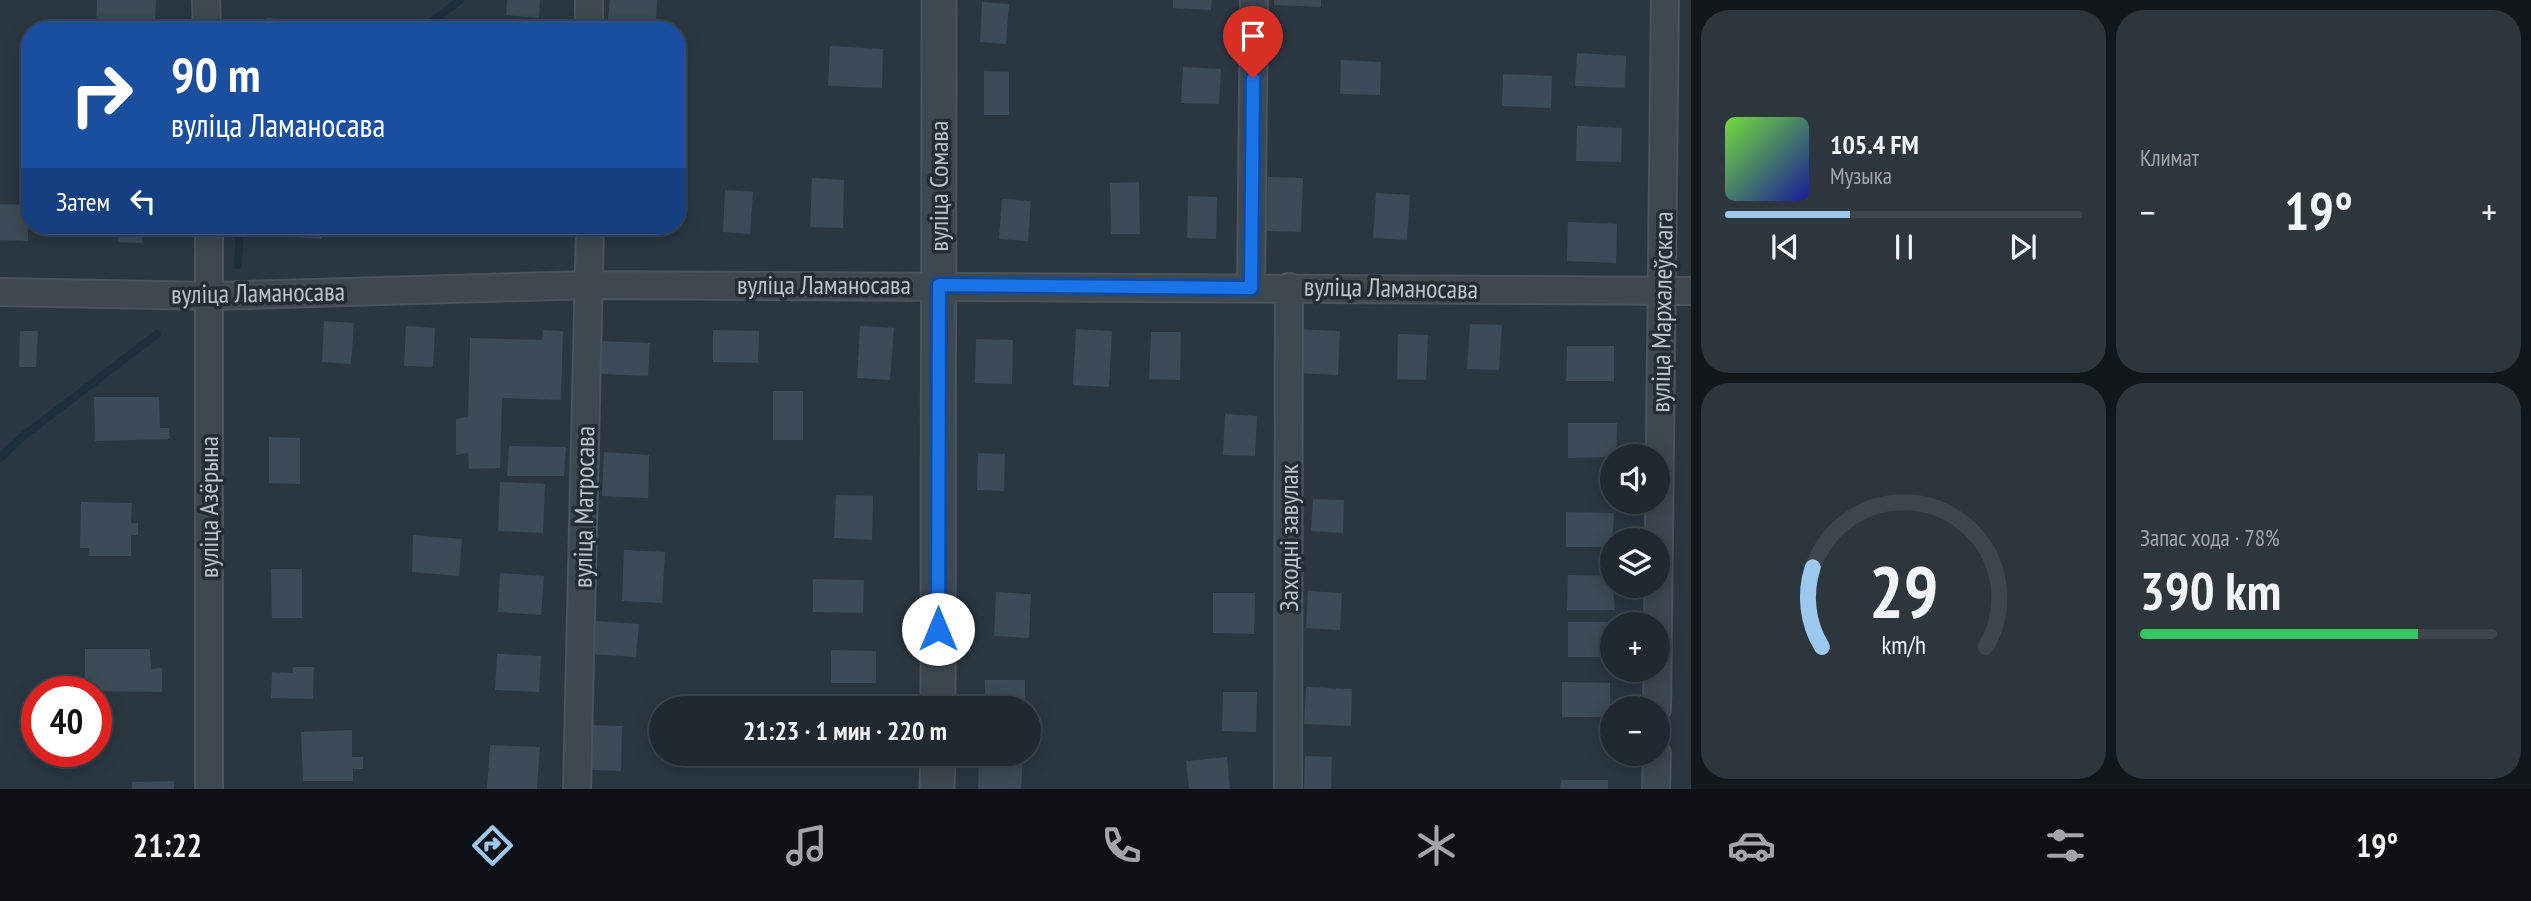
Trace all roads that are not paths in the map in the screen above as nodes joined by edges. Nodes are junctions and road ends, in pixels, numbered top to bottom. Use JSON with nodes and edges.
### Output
{"nodes":[{"id":1,"x":206,"y":0,"type":"edge"},
{"id":2,"x":589,"y":0,"type":"edge"},
{"id":3,"x":939,"y":0,"type":"edge"},
{"id":4,"x":1254,"y":0,"type":"edge"},
{"id":5,"x":1665,"y":0,"type":"edge"},
{"id":6,"x":206,"y":21,"type":"edge"},
{"id":7,"x":589,"y":21,"type":"edge"},
{"id":8,"x":209,"y":235,"type":"edge"},
{"id":9,"x":590,"y":235,"type":"edge"},
{"id":10,"x":590,"y":285,"type":"junction"},
{"id":11,"x":939,"y":285,"type":"junction"},
{"id":12,"x":1289,"y":287,"type":"junction"},
{"id":13,"x":1251,"y":288,"type":"junction"},
{"id":14,"x":1662,"y":290,"type":"junction"},
{"id":15,"x":1691,"y":290,"type":"edge"},
{"id":16,"x":0,"y":292,"type":"edge"},
{"id":17,"x":210,"y":296,"type":"junction"},
{"id":18,"x":938,"y":696,"type":"edge"},
{"id":19,"x":1657,"y":696,"type":"edge"},
{"id":20,"x":937,"y":766,"type":"edge"},
{"id":21,"x":1657,"y":766,"type":"edge"},
{"id":22,"x":209,"y":789,"type":"edge"},
{"id":23,"x":577,"y":789,"type":"edge"},
{"id":24,"x":937,"y":789,"type":"edge"},
{"id":25,"x":1288,"y":789,"type":"edge"},
{"id":26,"x":1656,"y":789,"type":"edge"}],
"edges":[{"from":1,"to":6,"type":"street"},
{"from":2,"to":7,"type":"street"},
{"from":3,"to":11,"type":"street","name":"вуліца Сомава"},
{"from":4,"to":13,"type":"street"},
{"from":5,"to":14,"type":"street","name":"вуліца Мархалеўскага"},
{"from":8,"to":17,"type":"street","name":"вуліца Азёрына"},
{"from":9,"to":10,"type":"street","name":"вуліца Матросава"},
{"from":10,"to":11,"type":"street","name":"вуліца Ламаносава"},
{"from":10,"to":17,"type":"street","name":"вуліца Ламаносава"},
{"from":10,"to":23,"type":"street","name":"вуліца Матросава"},
{"from":11,"to":13,"type":"street","name":"вуліца Ламаносава"},
{"from":11,"to":18,"type":"street","name":"вуліца Сомава"},
{"from":12,"to":13,"type":"street","name":"вуліца Ламаносава"},
{"from":12,"to":14,"type":"street","name":"вуліца Ламаносава"},
{"from":12,"to":25,"type":"street","name":"Заходні завулак"},
{"from":14,"to":15,"type":"street","name":"вуліца Ламаносава"},
{"from":14,"to":19,"type":"street","name":"вуліца Мархалеўскага"},
{"from":16,"to":17,"type":"street","name":"вуліца Ламаносава"},
{"from":17,"to":22,"type":"street","name":"вуліца Азёрына"},
{"from":20,"to":24,"type":"street"},
{"from":21,"to":26,"type":"street"}]}
